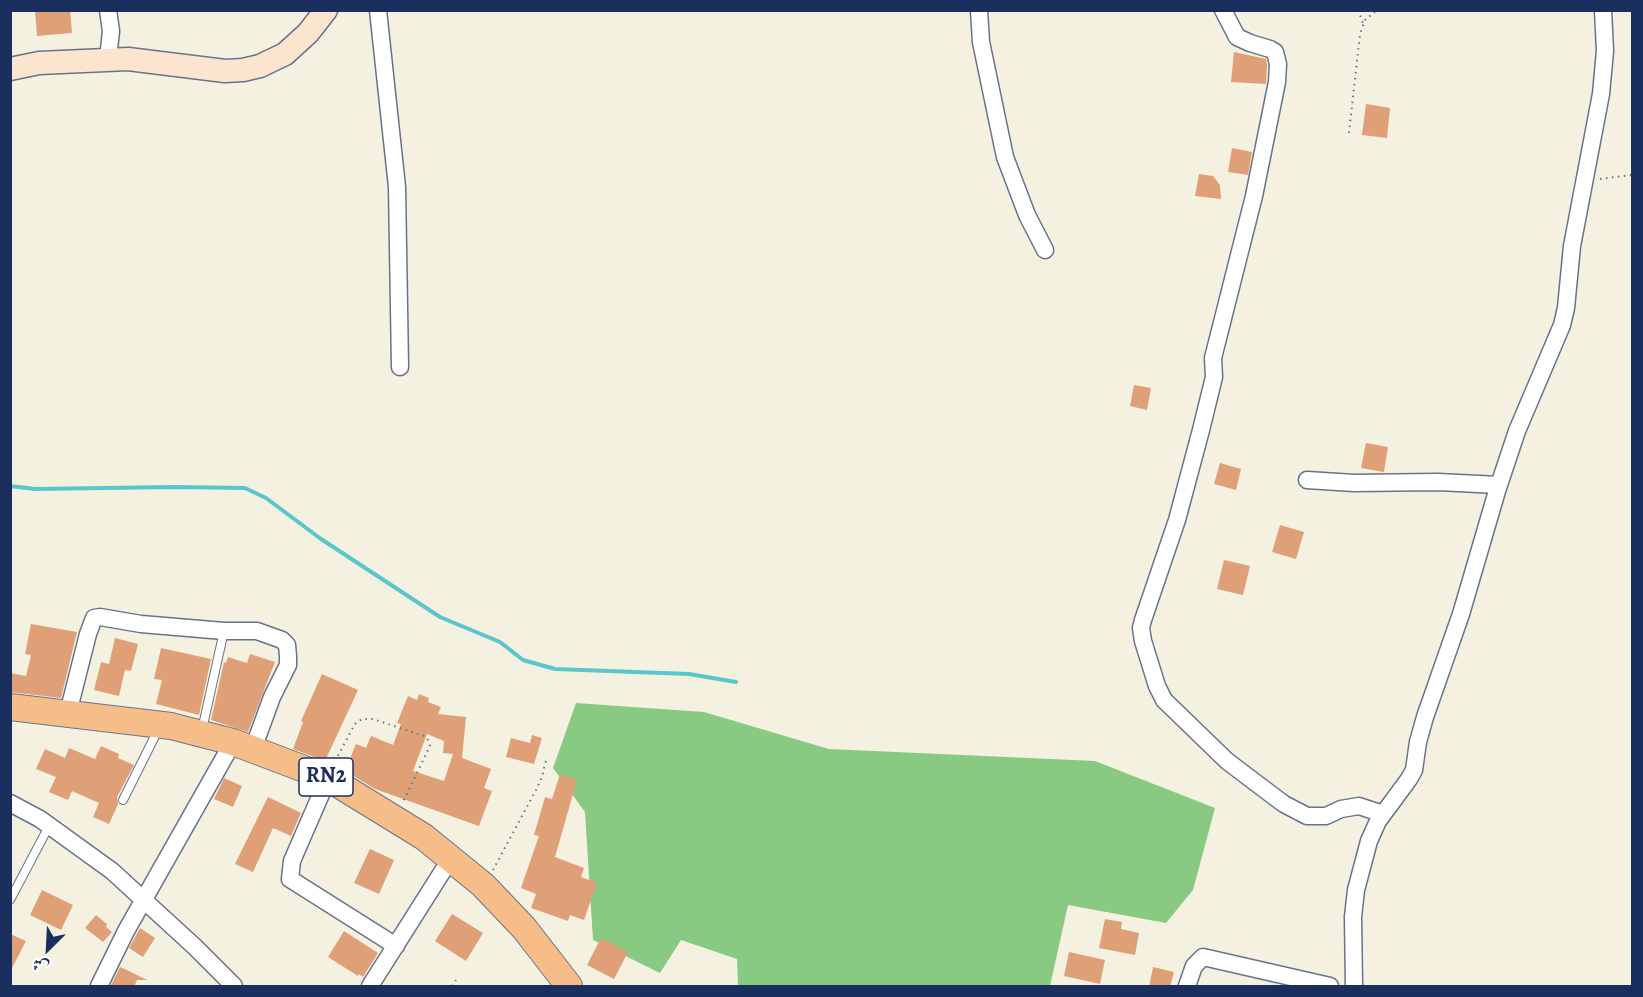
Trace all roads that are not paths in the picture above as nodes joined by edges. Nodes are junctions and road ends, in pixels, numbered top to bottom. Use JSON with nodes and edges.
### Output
{"nodes":[{"id":1,"x":108,"y":10,"type":"edge"},
{"id":2,"x":326,"y":10,"type":"edge"},
{"id":3,"x":378,"y":10,"type":"edge"},
{"id":4,"x":979,"y":10,"type":"edge"},
{"id":5,"x":1224,"y":10,"type":"edge"},
{"id":6,"x":1603,"y":10,"type":"edge"},
{"id":7,"x":108,"y":59,"type":"junction"},
{"id":8,"x":10,"y":69,"type":"edge"},
{"id":9,"x":1045,"y":250,"type":"dead end"},
{"id":10,"x":400,"y":367,"type":"dead end"},
{"id":11,"x":1307,"y":480,"type":"dead end"},
{"id":12,"x":1499,"y":485,"type":"junction"},
{"id":13,"x":224,"y":631,"type":"junction"},
{"id":14,"x":10,"y":707,"type":"edge"},
{"id":15,"x":68,"y":713,"type":"junction"},
{"id":16,"x":161,"y":725,"type":"junction"},
{"id":17,"x":201,"y":733,"type":"junction"},
{"id":18,"x":243,"y":745,"type":"junction"},
{"id":19,"x":328,"y":778,"type":"junction"},
{"id":20,"x":123,"y":800,"type":"dead end"},
{"id":21,"x":10,"y":803,"type":"edge"},
{"id":22,"x":1383,"y":814,"type":"junction"},
{"id":23,"x":49,"y":826,"type":"junction"},
{"id":24,"x":451,"y":858,"type":"junction"},
{"id":25,"x":10,"y":900,"type":"edge"},
{"id":26,"x":145,"y":900,"type":"junction"},
{"id":27,"x":396,"y":946,"type":"junction"},
{"id":28,"x":99,"y":987,"type":"edge"},
{"id":29,"x":234,"y":987,"type":"edge"},
{"id":30,"x":370,"y":987,"type":"edge"},
{"id":31,"x":568,"y":987,"type":"edge"},
{"id":32,"x":1187,"y":987,"type":"edge"},
{"id":33,"x":1330,"y":987,"type":"edge"},
{"id":34,"x":1354,"y":987,"type":"edge"}],
"edges":[{"from":1,"to":7,"type":"street"},
{"from":2,"to":7,"type":"main road"},
{"from":3,"to":10,"type":"street"},
{"from":4,"to":9,"type":"street"},
{"from":5,"to":22,"type":"street"},
{"from":6,"to":12,"type":"street"},
{"from":7,"to":8,"type":"main road"},
{"from":11,"to":12,"type":"street"},
{"from":12,"to":22,"type":"street"},
{"from":13,"to":15,"type":"street"},
{"from":13,"to":17,"type":"lane"},
{"from":13,"to":18,"type":"street"},
{"from":14,"to":15,"type":"main road","number":"RN2"},
{"from":15,"to":16,"type":"main road","number":"RN2"},
{"from":16,"to":17,"type":"main road","number":"RN2"},
{"from":16,"to":20,"type":"lane"},
{"from":17,"to":18,"type":"main road","number":"RN2"},
{"from":18,"to":19,"type":"main road","number":"RN2"},
{"from":18,"to":26,"type":"street"},
{"from":19,"to":24,"type":"main road","number":"RN2"},
{"from":19,"to":27,"type":"street"},
{"from":21,"to":23,"type":"street"},
{"from":22,"to":34,"type":"street"},
{"from":23,"to":25,"type":"lane"},
{"from":23,"to":26,"type":"street"},
{"from":24,"to":27,"type":"street"},
{"from":24,"to":31,"type":"main road","number":"RN2"},
{"from":26,"to":28,"type":"street"},
{"from":26,"to":29,"type":"street"},
{"from":27,"to":30,"type":"street"},
{"from":32,"to":33,"type":"street"}]}
